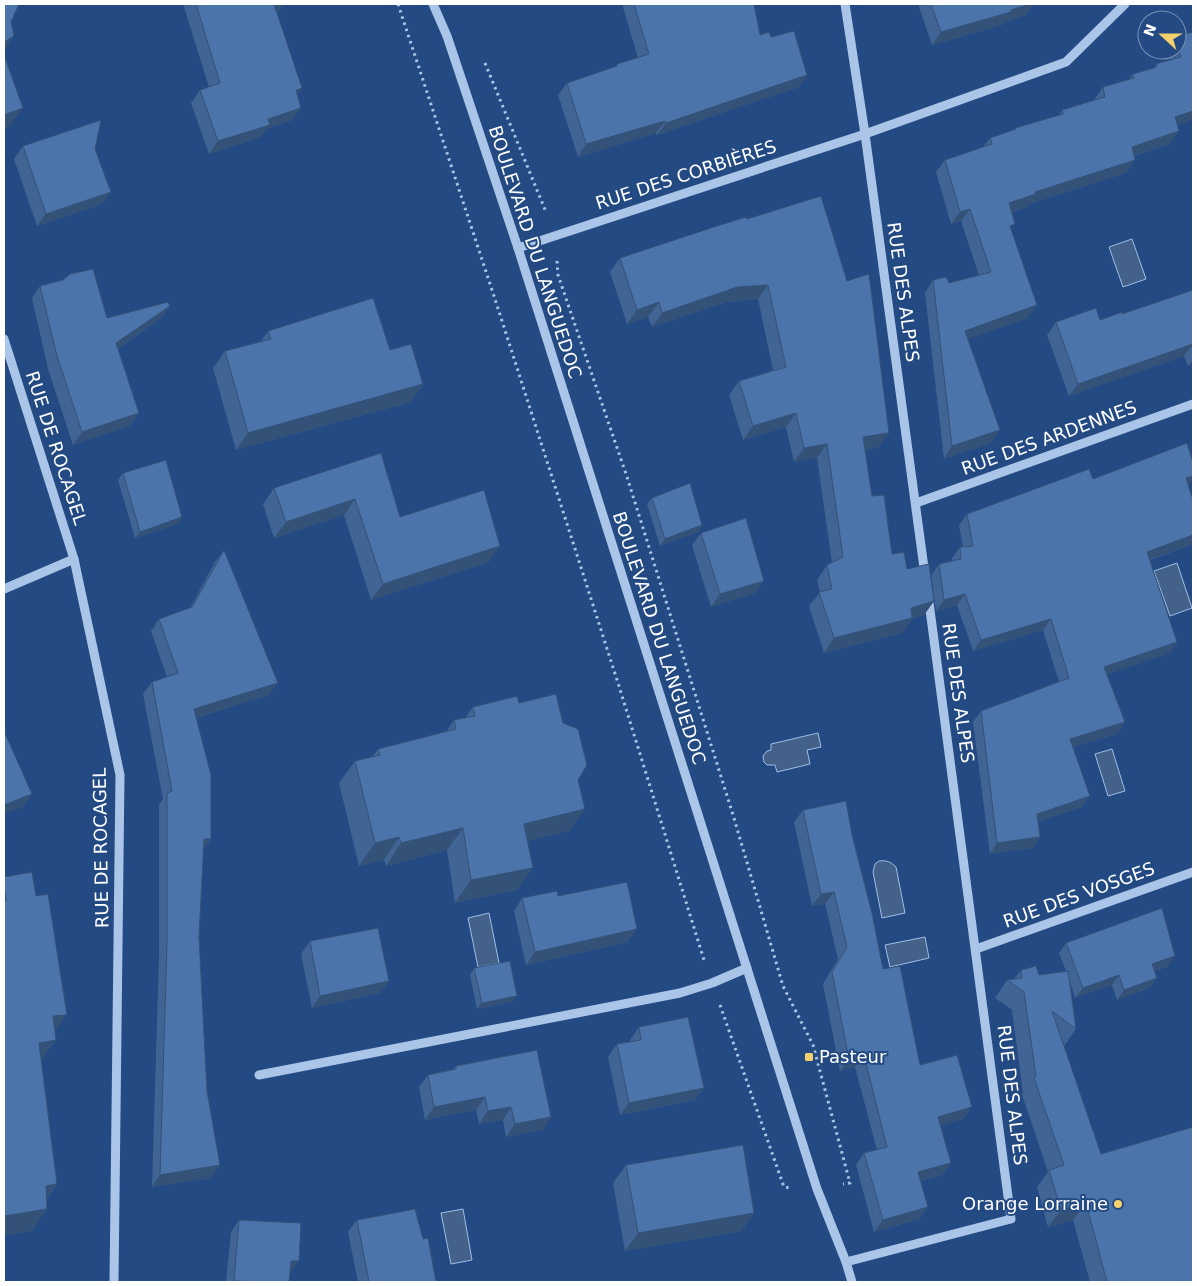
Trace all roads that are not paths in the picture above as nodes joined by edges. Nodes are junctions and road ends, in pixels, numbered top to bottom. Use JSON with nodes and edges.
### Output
{"nodes":[{"id":1,"x":433,"y":4,"type":"edge"},
{"id":2,"x":845,"y":4,"type":"edge"},
{"id":3,"x":1125,"y":4,"type":"edge"},
{"id":4,"x":865,"y":134,"type":"junction"},
{"id":5,"x":518,"y":248,"type":"junction"},
{"id":6,"x":4,"y":340,"type":"edge"},
{"id":7,"x":1193,"y":404,"type":"edge"},
{"id":8,"x":916,"y":503,"type":"junction"},
{"id":9,"x":74,"y":559,"type":"junction"},
{"id":10,"x":926,"y":580,"type":"edge"},
{"id":11,"x":4,"y":589,"type":"edge"},
{"id":12,"x":928,"y":590,"type":"edge"},
{"id":13,"x":1193,"y":872,"type":"edge"},
{"id":14,"x":976,"y":949,"type":"junction"},
{"id":15,"x":747,"y":968,"type":"junction"},
{"id":16,"x":259,"y":1075,"type":"dead end"},
{"id":17,"x":846,"y":1262,"type":"junction"},
{"id":18,"x":114,"y":1282,"type":"edge"},
{"id":19,"x":852,"y":1282,"type":"edge"}],
"edges":[{"from":1,"to":5,"type":"street","name":"BOULEVARD DU LANGUEDOC"},
{"from":2,"to":4,"type":"street","name":"RUE DES ALPES"},
{"from":3,"to":4,"type":"street","name":"RUE DES CORBIÈRES"},
{"from":4,"to":5,"type":"street","name":"RUE DES CORBIÈRES"},
{"from":4,"to":8,"type":"street","name":"RUE DES ALPES"},
{"from":5,"to":15,"type":"street","name":"BOULEVARD DU LANGUEDOC"},
{"from":6,"to":9,"type":"street","name":"RUE DE ROCAGEL"},
{"from":7,"to":8,"type":"street","name":"RUE DES ARDENNES"},
{"from":8,"to":10,"type":"street","name":"RUE DES ALPES"},
{"from":9,"to":11,"type":"street"},
{"from":9,"to":18,"type":"street","name":"RUE DE ROCAGEL"},
{"from":12,"to":14,"type":"street","name":"RUE DES ALPES"},
{"from":13,"to":14,"type":"street","name":"RUE DES VOSGES"},
{"from":14,"to":17,"type":"street","name":"RUE DES ALPES"},
{"from":15,"to":16,"type":"street"},
{"from":15,"to":17,"type":"street","name":"BOULEVARD DU LANGUEDOC"},
{"from":17,"to":19,"type":"street","name":"BOULEVARD DU LANGUEDOC"}]}
